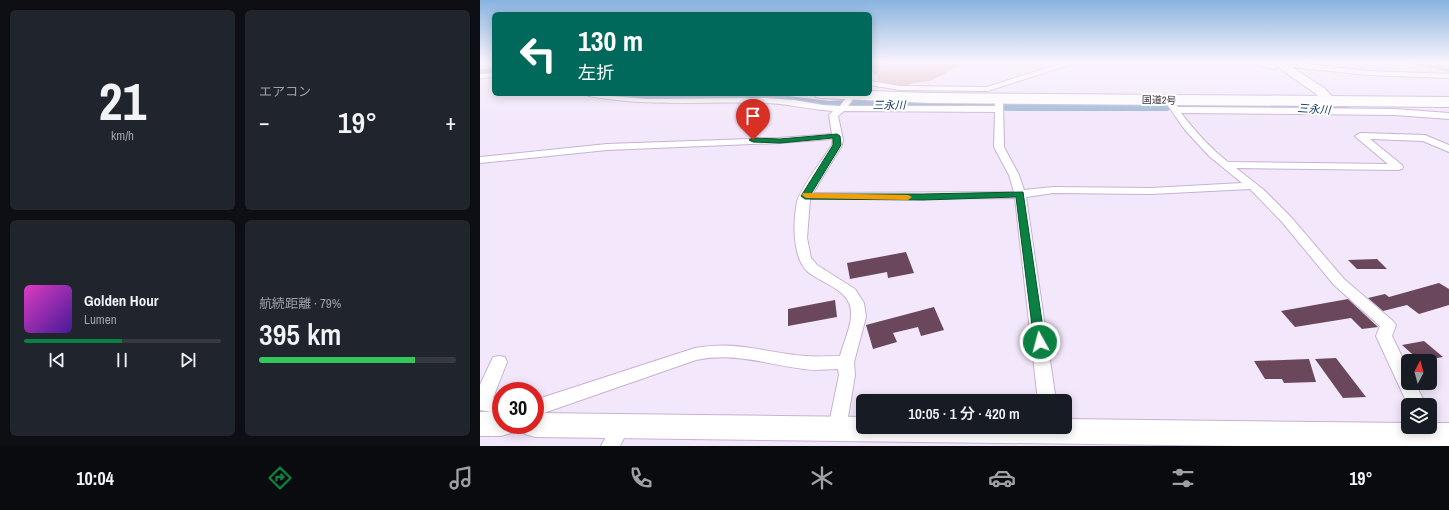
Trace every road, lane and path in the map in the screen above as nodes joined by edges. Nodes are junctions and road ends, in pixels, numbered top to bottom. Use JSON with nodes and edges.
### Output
{"nodes":[{"id":1,"x":1008,"y":83,"type":"edge"},
{"id":2,"x":1305,"y":83,"type":"edge"},
{"id":3,"x":872,"y":84,"type":"edge"},
{"id":4,"x":872,"y":91,"type":"edge"},
{"id":5,"x":603,"y":96,"type":"edge"},
{"id":6,"x":829,"y":96,"type":"edge"},
{"id":7,"x":1449,"y":97,"type":"edge"},
{"id":8,"x":1411,"y":100,"type":"junction"},
{"id":9,"x":848,"y":101,"type":"edge"},
{"id":10,"x":1449,"y":102,"type":"edge"},
{"id":11,"x":1334,"y":103,"type":"junction"},
{"id":12,"x":999,"y":104,"type":"junction"},
{"id":13,"x":1172,"y":105,"type":"junction"},
{"id":14,"x":1436,"y":114,"type":"junction"},
{"id":15,"x":1449,"y":116,"type":"edge"},
{"id":16,"x":837,"y":136,"type":"junction"},
{"id":17,"x":1449,"y":149,"type":"edge"},
{"id":18,"x":480,"y":160,"type":"edge"},
{"id":19,"x":1226,"y":166,"type":"junction"},
{"id":20,"x":1252,"y":186,"type":"junction"},
{"id":21,"x":1020,"y":194,"type":"junction"},
{"id":22,"x":805,"y":196,"type":"junction"},
{"id":23,"x":499,"y":362,"type":"dead end"},
{"id":24,"x":846,"y":362,"type":"junction"},
{"id":25,"x":1046,"y":394,"type":"edge"},
{"id":26,"x":1414,"y":398,"type":"edge"},
{"id":27,"x":492,"y":405,"type":"edge"},
{"id":28,"x":544,"y":410,"type":"edge"},
{"id":29,"x":544,"y":415,"type":"edge"},
{"id":30,"x":480,"y":424,"type":"edge"},
{"id":31,"x":492,"y":424,"type":"edge"},
{"id":32,"x":837,"y":428,"type":"junction"},
{"id":33,"x":856,"y":428,"type":"edge"},
{"id":34,"x":1072,"y":430,"type":"edge"},
{"id":35,"x":616,"y":436,"type":"edge"},
{"id":36,"x":1441,"y":436,"type":"edge"},
{"id":37,"x":1177,"y":440,"type":"edge"}],
"edges":[{"from":1,"to":3,"type":"street"},
{"from":2,"to":11,"type":"street"},
{"from":4,"to":11,"type":"highway","name":"国道2号"},
{"from":5,"to":9,"type":"street"},
{"from":6,"to":9,"type":"highway","name":"国道2号"},
{"from":7,"to":8,"type":"highway","name":"国道2号"},
{"from":8,"to":10,"type":"highway","name":"国道2号"},
{"from":8,"to":11,"type":"highway","name":"国道2号"},
{"from":8,"to":14,"type":"street"},
{"from":9,"to":12,"type":"highway","name":"国道2号"},
{"from":9,"to":16,"type":"street"},
{"from":11,"to":13,"type":"highway","name":"国道2号"},
{"from":11,"to":14,"type":"street"},
{"from":12,"to":13,"type":"highway","name":"国道2号"},
{"from":12,"to":21,"type":"street"},
{"from":13,"to":19,"type":"street"},
{"from":14,"to":15,"type":"street"},
{"from":16,"to":18,"type":"street"},
{"from":16,"to":22,"type":"street"},
{"from":17,"to":19,"type":"street"},
{"from":19,"to":20,"type":"street"},
{"from":20,"to":21,"type":"street"},
{"from":20,"to":26,"type":"street"},
{"from":21,"to":22,"type":"street"},
{"from":21,"to":25,"type":"street"},
{"from":22,"to":24,"type":"street"},
{"from":23,"to":27,"type":"street"},
{"from":24,"to":28,"type":"street"},
{"from":24,"to":32,"type":"street"},
{"from":29,"to":35,"type":"street"},
{"from":30,"to":31,"type":"street"},
{"from":32,"to":33,"type":"street"},
{"from":32,"to":35,"type":"street"},
{"from":34,"to":37,"type":"street"},
{"from":36,"to":37,"type":"street"}]}
